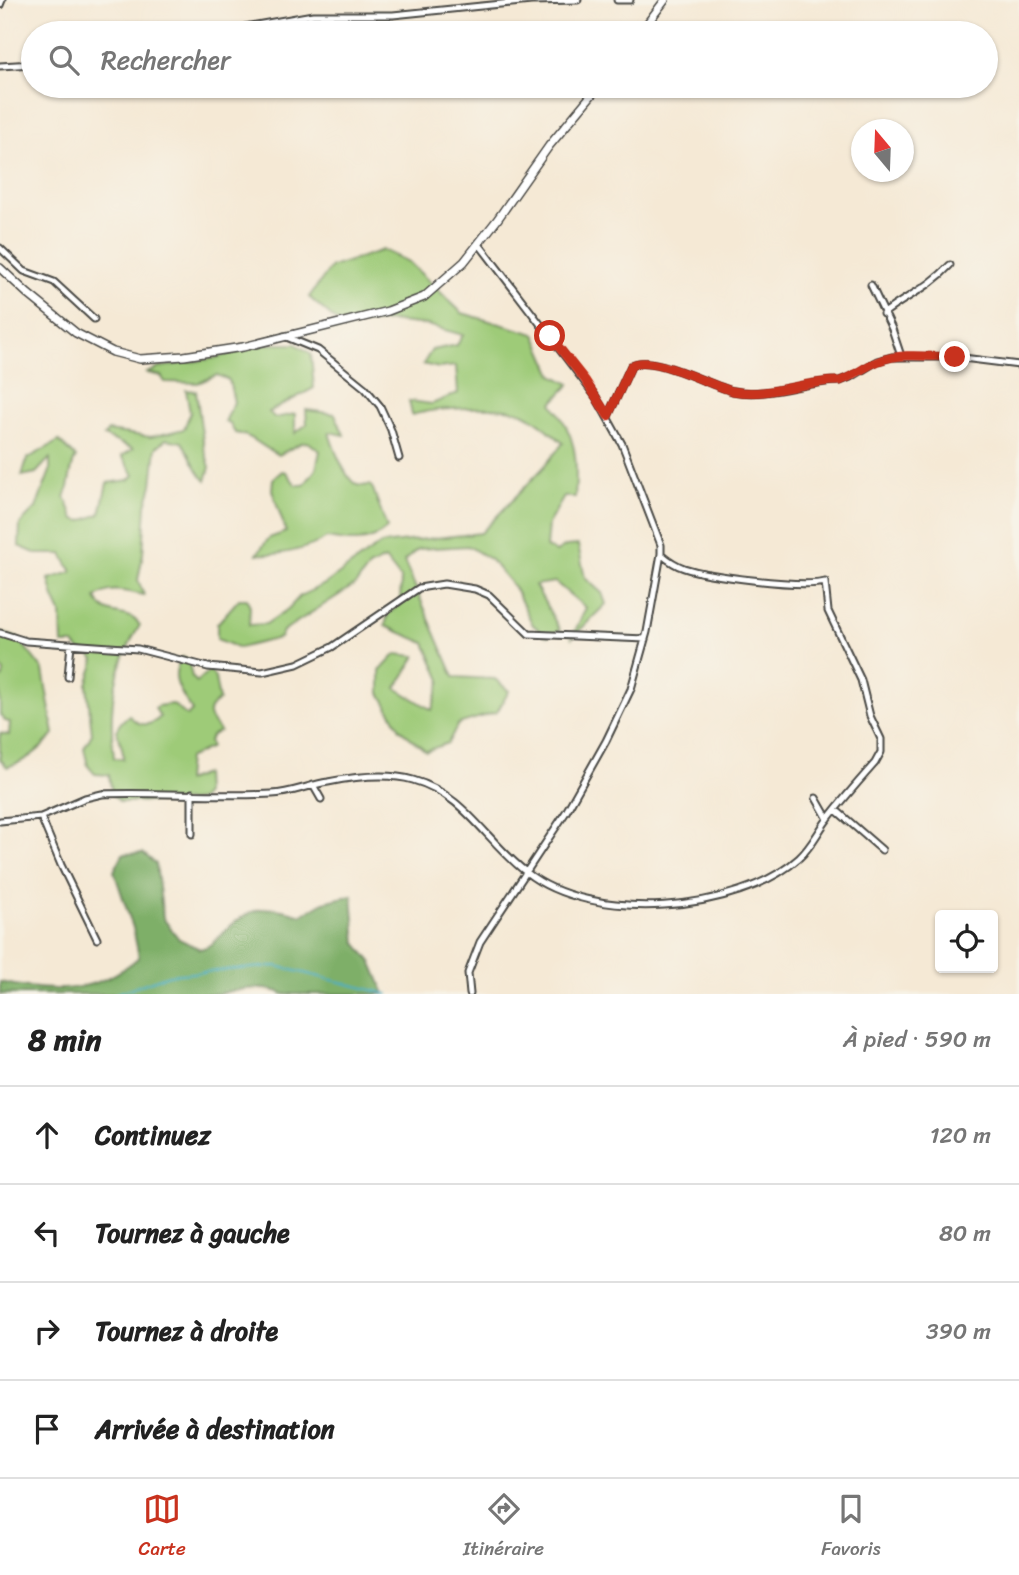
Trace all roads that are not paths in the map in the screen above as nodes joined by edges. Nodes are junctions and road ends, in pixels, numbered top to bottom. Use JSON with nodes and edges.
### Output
{"nodes":[{"id":1,"x":578,"y":0,"type":"edge"},
{"id":2,"x":617,"y":0,"type":"edge"},
{"id":3,"x":630,"y":0,"type":"edge"},
{"id":4,"x":665,"y":0,"type":"edge"},
{"id":5,"x":276,"y":21,"type":"edge"},
{"id":6,"x":649,"y":21,"type":"edge"},
{"id":7,"x":21,"y":65,"type":"edge"},
{"id":8,"x":0,"y":66,"type":"edge"},
{"id":9,"x":589,"y":98,"type":"edge"},
{"id":10,"x":479,"y":244,"type":"junction"},
{"id":11,"x":0,"y":248,"type":"edge"},
{"id":12,"x":950,"y":265,"type":"dead end"},
{"id":13,"x":0,"y":268,"type":"edge"},
{"id":14,"x":871,"y":285,"type":"dead end"},
{"id":15,"x":883,"y":314,"type":"junction"},
{"id":16,"x":94,"y":319,"type":"dead end"},
{"id":17,"x":284,"y":336,"type":"junction"},
{"id":18,"x":901,"y":356,"type":"junction"},
{"id":19,"x":951,"y":357,"type":"junction"},
{"id":20,"x":1019,"y":365,"type":"edge"},
{"id":21,"x":950,"y":366,"type":"dead end"},
{"id":22,"x":608,"y":416,"type":"junction"},
{"id":23,"x":399,"y":458,"type":"dead end"},
{"id":24,"x":661,"y":554,"type":"junction"},
{"id":25,"x":0,"y":633,"type":"edge"},
{"id":26,"x":645,"y":639,"type":"junction"},
{"id":27,"x":71,"y":644,"type":"junction"},
{"id":28,"x":68,"y":677,"type":"dead end"},
{"id":29,"x":313,"y":785,"type":"junction"},
{"id":30,"x":192,"y":793,"type":"junction"},
{"id":31,"x":816,"y":798,"type":"dead end"},
{"id":32,"x":321,"y":799,"type":"dead end"},
{"id":33,"x":836,"y":810,"type":"junction"},
{"id":34,"x":41,"y":817,"type":"junction"},
{"id":35,"x":828,"y":819,"type":"junction"},
{"id":36,"x":0,"y":821,"type":"edge"},
{"id":37,"x":191,"y":834,"type":"dead end"},
{"id":38,"x":882,"y":850,"type":"dead end"},
{"id":39,"x":527,"y":873,"type":"junction"},
{"id":40,"x":97,"y":940,"type":"dead end"},
{"id":41,"x":470,"y":994,"type":"edge"}],
"edges":[{"from":1,"to":5,"type":"street"},
{"from":2,"to":3,"type":"street"},
{"from":4,"to":6,"type":"main road"},
{"from":7,"to":8,"type":"street"},
{"from":9,"to":10,"type":"main road"},
{"from":10,"to":17,"type":"main road"},
{"from":10,"to":22,"type":"street"},
{"from":11,"to":16,"type":"street"},
{"from":12,"to":15,"type":"street"},
{"from":13,"to":17,"type":"main road"},
{"from":14,"to":15,"type":"street"},
{"from":15,"to":18,"type":"street"},
{"from":17,"to":23,"type":"street"},
{"from":18,"to":19,"type":"street"},
{"from":18,"to":22,"type":"street"},
{"from":19,"to":20,"type":"street"},
{"from":19,"to":21,"type":"street"},
{"from":22,"to":24,"type":"street"},
{"from":24,"to":26,"type":"street"},
{"from":24,"to":33,"type":"street"},
{"from":25,"to":27,"type":"street"},
{"from":26,"to":27,"type":"street"},
{"from":26,"to":39,"type":"street"},
{"from":27,"to":28,"type":"street"},
{"from":29,"to":30,"type":"street"},
{"from":29,"to":32,"type":"street"},
{"from":29,"to":39,"type":"street"},
{"from":30,"to":34,"type":"street"},
{"from":30,"to":37,"type":"street"},
{"from":31,"to":35,"type":"street"},
{"from":33,"to":35,"type":"street"},
{"from":33,"to":38,"type":"street"},
{"from":34,"to":36,"type":"street"},
{"from":34,"to":40,"type":"street"},
{"from":35,"to":39,"type":"street"},
{"from":39,"to":41,"type":"street"}]}
